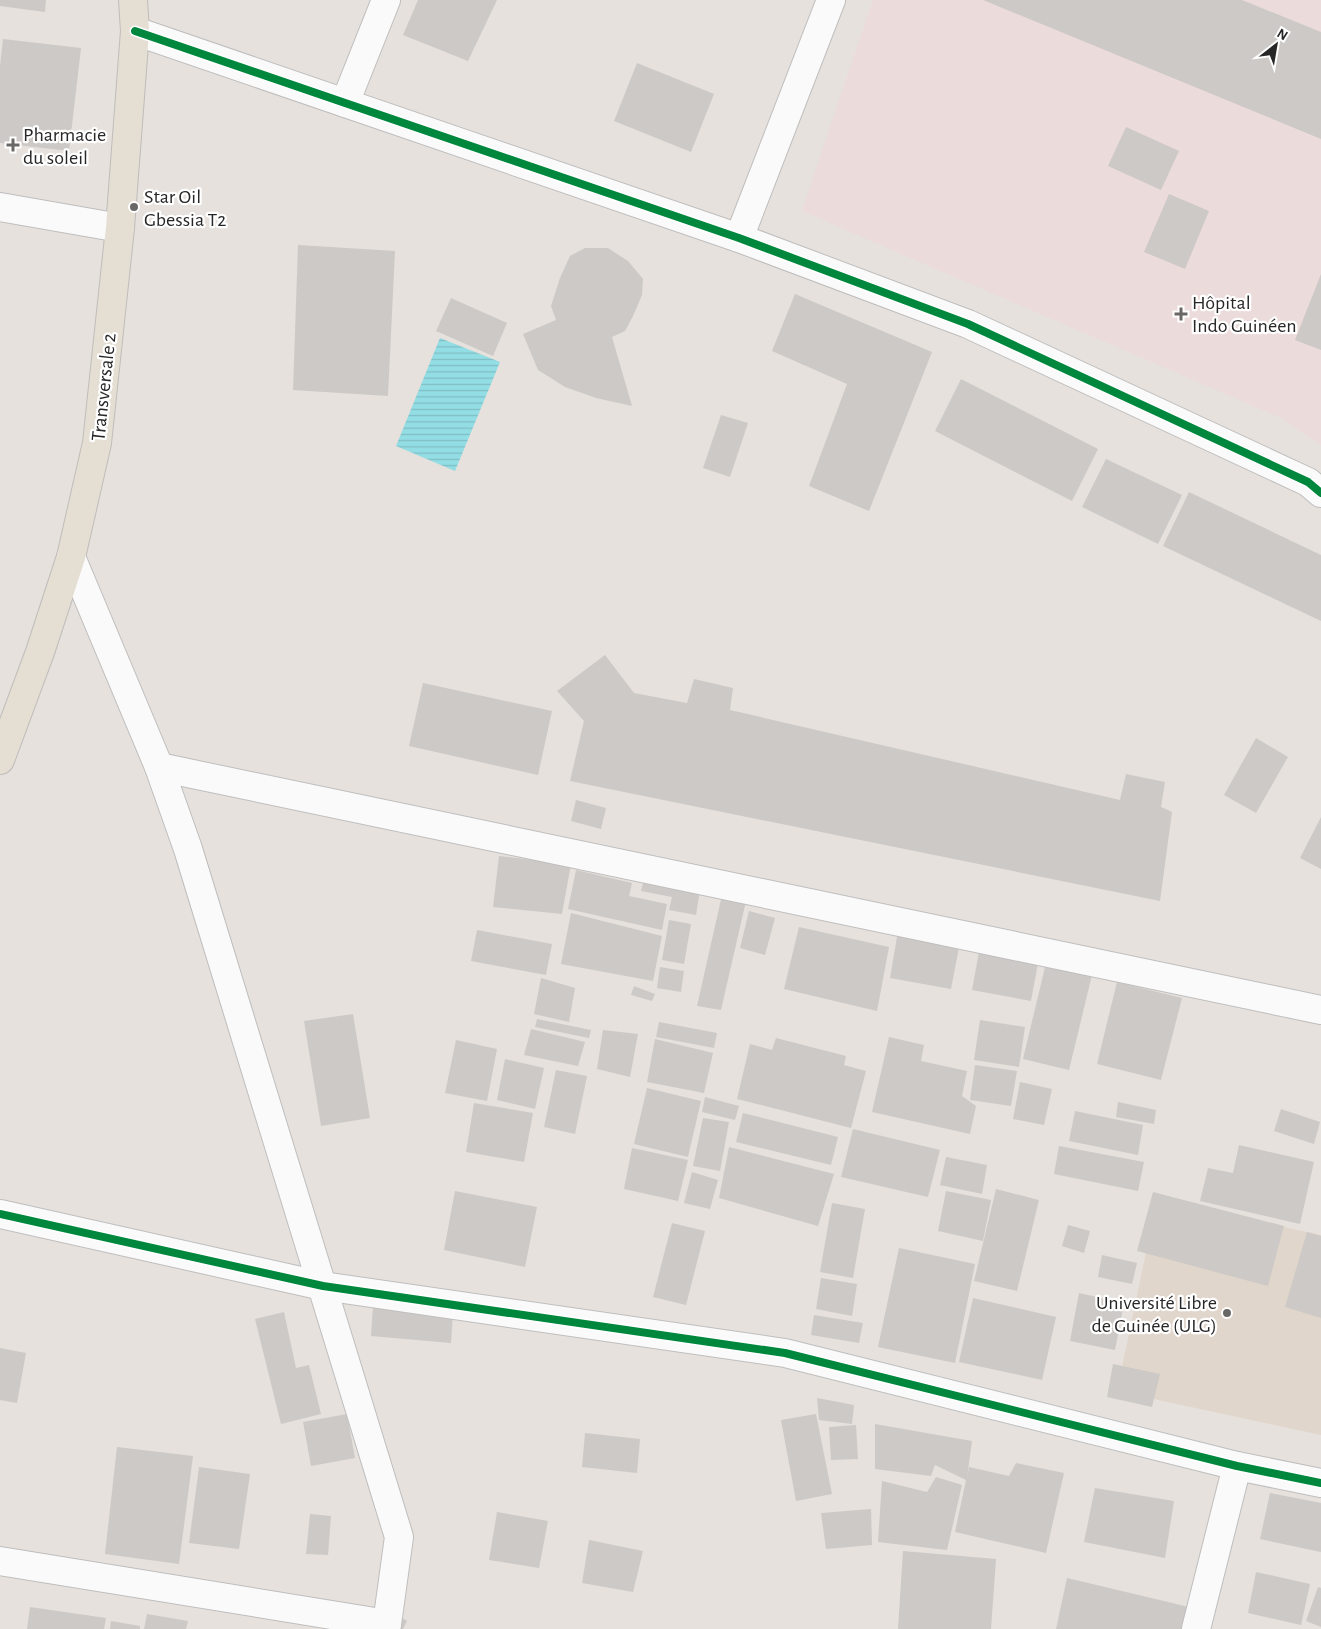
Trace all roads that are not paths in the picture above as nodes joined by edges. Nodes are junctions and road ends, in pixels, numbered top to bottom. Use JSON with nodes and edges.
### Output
{"nodes":[{"id":1,"x":132,"y":0,"type":"edge"},
{"id":2,"x":386,"y":0,"type":"edge"},
{"id":3,"x":831,"y":0,"type":"edge"},
{"id":4,"x":135,"y":31,"type":"junction"},
{"id":5,"x":344,"y":103,"type":"junction"},
{"id":6,"x":0,"y":207,"type":"edge"},
{"id":7,"x":120,"y":228,"type":"junction"},
{"id":8,"x":739,"y":238,"type":"junction"},
{"id":9,"x":1321,"y":493,"type":"edge"},
{"id":10,"x":71,"y":557,"type":"junction"},
{"id":11,"x":0,"y":760,"type":"edge"},
{"id":12,"x":159,"y":767,"type":"junction"},
{"id":13,"x":1321,"y":1010,"type":"edge"},
{"id":14,"x":0,"y":1214,"type":"edge"},
{"id":15,"x":323,"y":1286,"type":"junction"},
{"id":16,"x":1237,"y":1466,"type":"junction"},
{"id":17,"x":1321,"y":1483,"type":"edge"},
{"id":18,"x":0,"y":1562,"type":"edge"},
{"id":19,"x":385,"y":1627,"type":"edge"},
{"id":20,"x":1196,"y":1629,"type":"edge"}],
"edges":[{"from":1,"to":4,"type":"main road","name":"Transversale 2"},
{"from":2,"to":5,"type":"street"},
{"from":3,"to":8,"type":"street"},
{"from":4,"to":5,"type":"street"},
{"from":4,"to":7,"type":"main road","name":"Transversale 2"},
{"from":5,"to":8,"type":"street"},
{"from":6,"to":7,"type":"street"},
{"from":7,"to":10,"type":"main road","name":"Transversale 2"},
{"from":8,"to":9,"type":"street"},
{"from":10,"to":11,"type":"main road","name":"Transversale 2"},
{"from":10,"to":12,"type":"street"},
{"from":12,"to":13,"type":"street"},
{"from":12,"to":15,"type":"street"},
{"from":14,"to":15,"type":"street"},
{"from":15,"to":16,"type":"street"},
{"from":15,"to":19,"type":"street"},
{"from":16,"to":17,"type":"street"},
{"from":16,"to":20,"type":"street"},
{"from":18,"to":19,"type":"street"}]}
